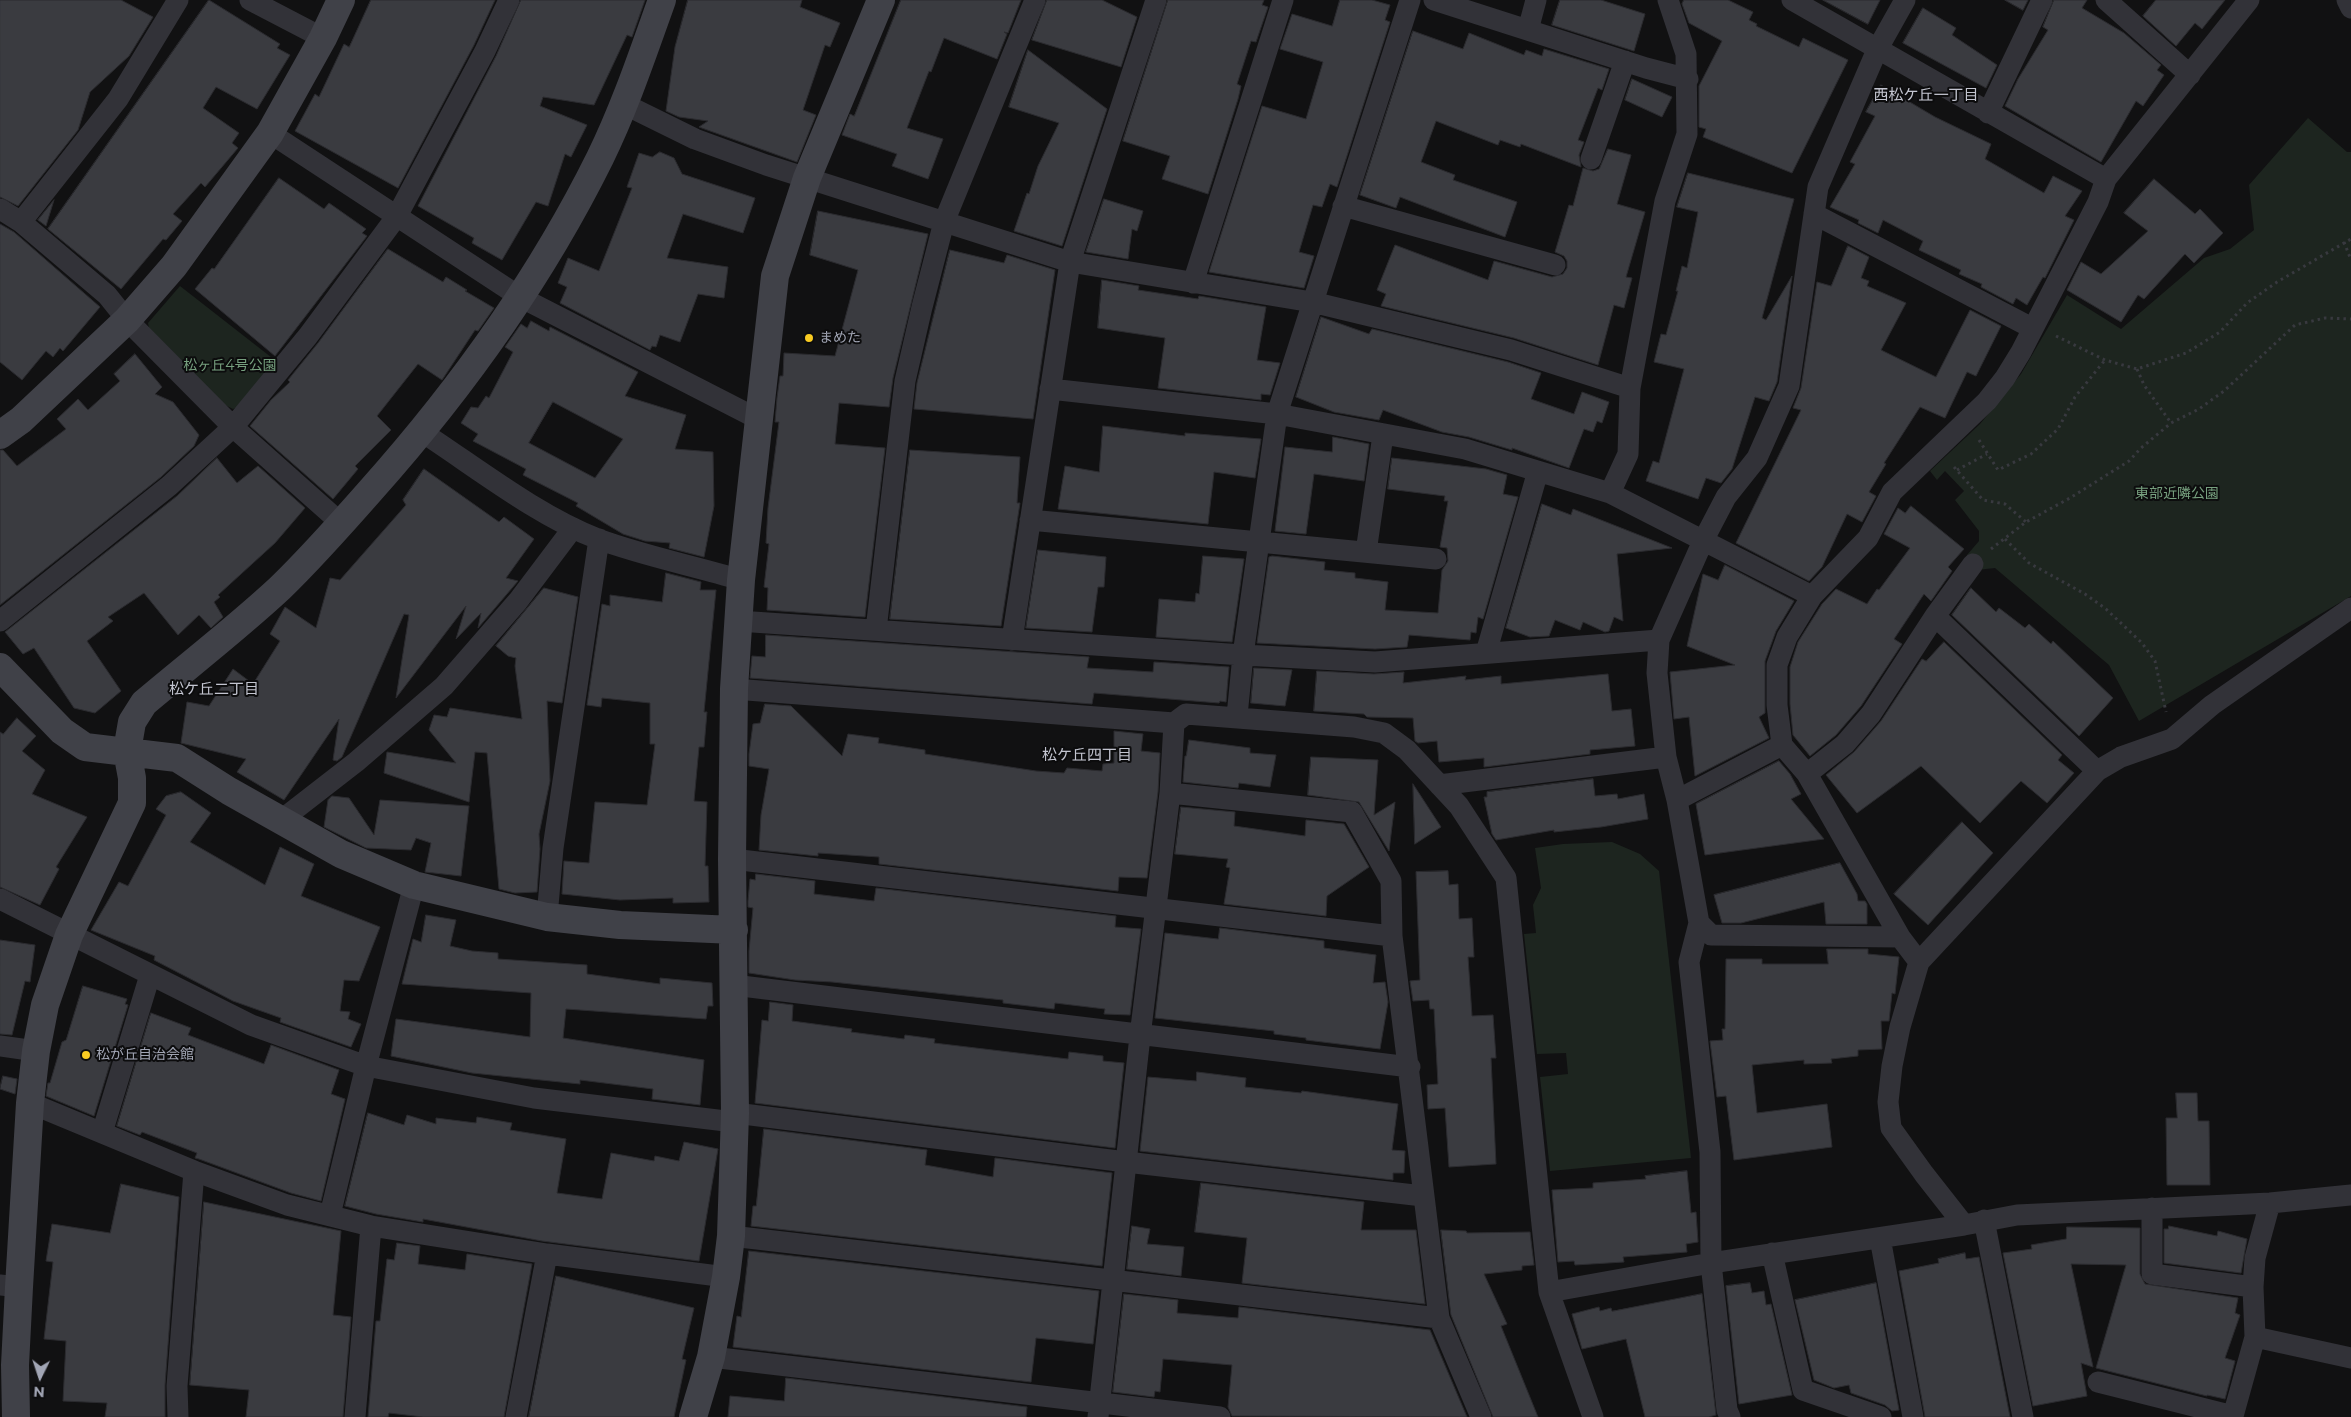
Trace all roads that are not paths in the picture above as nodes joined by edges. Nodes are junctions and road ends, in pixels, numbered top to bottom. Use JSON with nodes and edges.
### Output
{"nodes":[{"id":1,"x":178,"y":0,"type":"edge"},
{"id":2,"x":250,"y":0,"type":"edge"},
{"id":3,"x":341,"y":0,"type":"edge"},
{"id":4,"x":509,"y":0,"type":"edge"},
{"id":5,"x":662,"y":0,"type":"edge"},
{"id":6,"x":881,"y":0,"type":"edge"},
{"id":7,"x":1036,"y":0,"type":"edge"},
{"id":8,"x":1156,"y":0,"type":"edge"},
{"id":9,"x":1283,"y":0,"type":"edge"},
{"id":10,"x":1410,"y":0,"type":"edge"},
{"id":11,"x":1434,"y":0,"type":"edge"},
{"id":12,"x":1536,"y":0,"type":"edge"},
{"id":13,"x":1668,"y":0,"type":"edge"},
{"id":14,"x":1792,"y":0,"type":"edge"},
{"id":15,"x":1905,"y":0,"type":"edge"},
{"id":16,"x":2042,"y":0,"type":"edge"},
{"id":17,"x":2106,"y":0,"type":"edge"},
{"id":18,"x":2249,"y":0,"type":"edge"},
{"id":19,"x":2347,"y":0,"type":"edge"},
{"id":20,"x":2351,"y":8,"type":"edge"},
{"id":21,"x":1528,"y":30,"type":"junction"},
{"id":22,"x":323,"y":38,"type":"junction"},
{"id":23,"x":1877,"y":50,"type":"junction"},
{"id":24,"x":1625,"y":61,"type":"junction"},
{"id":25,"x":2190,"y":75,"type":"junction"},
{"id":26,"x":1688,"y":79,"type":"junction"},
{"id":27,"x":624,"y":104,"type":"junction"},
{"id":28,"x":1988,"y":112,"type":"junction"},
{"id":29,"x":270,"y":133,"type":"junction"},
{"id":30,"x":1591,"y":159,"type":"dead end"},
{"id":31,"x":807,"y":178,"type":"junction"},
{"id":32,"x":2106,"y":179,"type":"junction"},
{"id":33,"x":1343,"y":206,"type":"junction"},
{"id":34,"x":0,"y":209,"type":"edge"},
{"id":35,"x":1814,"y":214,"type":"junction"},
{"id":36,"x":397,"y":216,"type":"junction"},
{"id":37,"x":21,"y":222,"type":"junction"},
{"id":38,"x":944,"y":222,"type":"junction"},
{"id":39,"x":1070,"y":262,"type":"junction"},
{"id":40,"x":1555,"y":265,"type":"dead end"},
{"id":41,"x":1193,"y":283,"type":"junction"},
{"id":42,"x":520,"y":297,"type":"junction"},
{"id":43,"x":1312,"y":302,"type":"junction"},
{"id":44,"x":127,"y":320,"type":"junction"},
{"id":45,"x":2032,"y":328,"type":"junction"},
{"id":46,"x":1050,"y":388,"type":"junction"},
{"id":47,"x":1630,"y":388,"type":"junction"},
{"id":48,"x":1277,"y":414,"type":"junction"},
{"id":49,"x":758,"y":419,"type":"junction"},
{"id":50,"x":233,"y":426,"type":"junction"},
{"id":51,"x":422,"y":432,"type":"junction"},
{"id":52,"x":0,"y":435,"type":"edge"},
{"id":53,"x":1383,"y":435,"type":"junction"},
{"id":54,"x":1538,"y":471,"type":"junction"},
{"id":55,"x":1610,"y":493,"type":"junction"},
{"id":56,"x":1030,"y":520,"type":"junction"},
{"id":57,"x":342,"y":524,"type":"junction"},
{"id":58,"x":573,"y":528,"type":"junction"},
{"id":59,"x":599,"y":539,"type":"junction"},
{"id":60,"x":1258,"y":541,"type":"junction"},
{"id":61,"x":1703,"y":541,"type":"junction"},
{"id":62,"x":1366,"y":552,"type":"junction"},
{"id":63,"x":1436,"y":559,"type":"dead end"},
{"id":64,"x":1973,"y":564,"type":"road end"},
{"id":65,"x":741,"y":580,"type":"junction"},
{"id":66,"x":1812,"y":596,"type":"junction"},
{"id":67,"x":2351,"y":608,"type":"edge"},
{"id":68,"x":1935,"y":616,"type":"junction"},
{"id":69,"x":738,"y":620,"type":"junction"},
{"id":70,"x":0,"y":621,"type":"edge"},
{"id":71,"x":876,"y":630,"type":"junction"},
{"id":72,"x":1012,"y":640,"type":"junction"},
{"id":73,"x":1659,"y":640,"type":"junction"},
{"id":74,"x":1486,"y":653,"type":"junction"},
{"id":75,"x":1243,"y":655,"type":"junction"},
{"id":76,"x":0,"y":667,"type":"edge"},
{"id":77,"x":734,"y":688,"type":"junction"},
{"id":78,"x":1237,"y":716,"type":"junction"},
{"id":79,"x":1174,"y":723,"type":"junction"},
{"id":80,"x":1782,"y":744,"type":"junction"},
{"id":81,"x":127,"y":751,"type":"junction"},
{"id":82,"x":1666,"y":757,"type":"junction"},
{"id":83,"x":2097,"y":771,"type":"junction"},
{"id":84,"x":1807,"y":774,"type":"junction"},
{"id":85,"x":1439,"y":785,"type":"junction"},
{"id":86,"x":1170,"y":793,"type":"junction"},
{"id":87,"x":1677,"y":800,"type":"junction"},
{"id":88,"x":280,"y":821,"type":"junction"},
{"id":89,"x":732,"y":858,"type":"junction"},
{"id":90,"x":414,"y":885,"type":"junction"},
{"id":91,"x":0,"y":899,"type":"edge"},
{"id":92,"x":1157,"y":907,"type":"junction"},
{"id":93,"x":547,"y":918,"type":"junction"},
{"id":94,"x":1698,"y":923,"type":"junction"},
{"id":95,"x":734,"y":930,"type":"junction"},
{"id":96,"x":69,"y":934,"type":"junction"},
{"id":97,"x":1392,"y":936,"type":"junction"},
{"id":98,"x":1900,"y":937,"type":"junction"},
{"id":99,"x":1920,"y":962,"type":"junction"},
{"id":100,"x":150,"y":975,"type":"junction"},
{"id":101,"x":733,"y":986,"type":"junction"},
{"id":102,"x":1140,"y":1036,"type":"junction"},
{"id":103,"x":0,"y":1046,"type":"edge"},
{"id":104,"x":36,"y":1051,"type":"junction"},
{"id":105,"x":366,"y":1066,"type":"junction"},
{"id":106,"x":1410,"y":1067,"type":"junction"},
{"id":107,"x":30,"y":1103,"type":"junction"},
{"id":108,"x":734,"y":1118,"type":"junction"},
{"id":109,"x":102,"y":1133,"type":"junction"},
{"id":110,"x":1126,"y":1162,"type":"junction"},
{"id":111,"x":194,"y":1171,"type":"junction"},
{"id":112,"x":2351,"y":1195,"type":"edge"},
{"id":113,"x":1423,"y":1196,"type":"junction"},
{"id":114,"x":2270,"y":1203,"type":"junction"},
{"id":115,"x":2152,"y":1208,"type":"junction"},
{"id":116,"x":330,"y":1215,"type":"junction"},
{"id":117,"x":1974,"y":1223,"type":"junction"},
{"id":118,"x":371,"y":1226,"type":"junction"},
{"id":119,"x":731,"y":1236,"type":"junction"},
{"id":120,"x":1880,"y":1238,"type":"junction"},
{"id":121,"x":1772,"y":1253,"type":"junction"},
{"id":122,"x":547,"y":1254,"type":"junction"},
{"id":123,"x":1711,"y":1263,"type":"junction"},
{"id":124,"x":726,"y":1277,"type":"junction"},
{"id":125,"x":1113,"y":1281,"type":"junction"},
{"id":126,"x":10,"y":1286,"type":"edge"},
{"id":127,"x":2253,"y":1287,"type":"junction"},
{"id":128,"x":1549,"y":1292,"type":"junction"},
{"id":129,"x":1439,"y":1318,"type":"junction"},
{"id":130,"x":2255,"y":1337,"type":"junction"},
{"id":131,"x":711,"y":1357,"type":"junction"},
{"id":132,"x":2351,"y":1358,"type":"edge"},
{"id":133,"x":2098,"y":1382,"type":"dead end"},
{"id":134,"x":1099,"y":1410,"type":"edge"},
{"id":135,"x":16,"y":1417,"type":"edge"},
{"id":136,"x":178,"y":1417,"type":"edge"},
{"id":137,"x":355,"y":1417,"type":"edge"},
{"id":138,"x":516,"y":1417,"type":"edge"},
{"id":139,"x":693,"y":1417,"type":"edge"},
{"id":140,"x":1220,"y":1417,"type":"edge"},
{"id":141,"x":1481,"y":1417,"type":"edge"},
{"id":142,"x":1593,"y":1417,"type":"edge"},
{"id":143,"x":1730,"y":1417,"type":"edge"},
{"id":144,"x":1881,"y":1417,"type":"edge"},
{"id":145,"x":1913,"y":1417,"type":"edge"},
{"id":146,"x":2023,"y":1417,"type":"edge"},
{"id":147,"x":2233,"y":1417,"type":"edge"}],
"edges":[{"from":1,"to":37,"type":"street"},
{"from":2,"to":22,"type":"street"},
{"from":3,"to":22,"type":"street"},
{"from":4,"to":36,"type":"street"},
{"from":5,"to":27,"type":"street"},
{"from":6,"to":31,"type":"street"},
{"from":7,"to":38,"type":"street"},
{"from":8,"to":39,"type":"street"},
{"from":9,"to":41,"type":"street"},
{"from":10,"to":33,"type":"street"},
{"from":11,"to":21,"type":"street"},
{"from":12,"to":21,"type":"street"},
{"from":13,"to":26,"type":"street"},
{"from":14,"to":23,"type":"street"},
{"from":15,"to":23,"type":"street"},
{"from":16,"to":28,"type":"street"},
{"from":17,"to":25,"type":"street"},
{"from":18,"to":25,"type":"street"},
{"from":19,"to":20,"type":"street"},
{"from":21,"to":24,"type":"street"},
{"from":22,"to":29,"type":"street"},
{"from":23,"to":28,"type":"street"},
{"from":23,"to":35,"type":"street"},
{"from":24,"to":26,"type":"street"},
{"from":24,"to":30,"type":"street"},
{"from":25,"to":32,"type":"street"},
{"from":26,"to":47,"type":"street"},
{"from":27,"to":31,"type":"street"},
{"from":27,"to":42,"type":"street"},
{"from":28,"to":32,"type":"street"},
{"from":29,"to":36,"type":"street"},
{"from":29,"to":44,"type":"street"},
{"from":31,"to":38,"type":"street"},
{"from":31,"to":49,"type":"street"},
{"from":32,"to":45,"type":"street"},
{"from":33,"to":40,"type":"street"},
{"from":33,"to":43,"type":"street"},
{"from":34,"to":37,"type":"street"},
{"from":35,"to":45,"type":"street"},
{"from":35,"to":61,"type":"street"},
{"from":36,"to":42,"type":"street"},
{"from":36,"to":50,"type":"street"},
{"from":37,"to":44,"type":"street"},
{"from":38,"to":39,"type":"street"},
{"from":38,"to":71,"type":"street"},
{"from":39,"to":41,"type":"street"},
{"from":39,"to":46,"type":"street"},
{"from":41,"to":43,"type":"street"},
{"from":42,"to":49,"type":"street"},
{"from":42,"to":51,"type":"street"},
{"from":43,"to":47,"type":"street"},
{"from":43,"to":48,"type":"street"},
{"from":44,"to":50,"type":"street"},
{"from":44,"to":52,"type":"street"},
{"from":45,"to":66,"type":"street"},
{"from":46,"to":48,"type":"street"},
{"from":46,"to":56,"type":"street"},
{"from":47,"to":55,"type":"street"},
{"from":48,"to":53,"type":"street"},
{"from":48,"to":60,"type":"street"},
{"from":49,"to":65,"type":"street"},
{"from":50,"to":57,"type":"street"},
{"from":50,"to":70,"type":"street"},
{"from":51,"to":57,"type":"street"},
{"from":51,"to":58,"type":"street"},
{"from":53,"to":54,"type":"street"},
{"from":53,"to":62,"type":"street"},
{"from":54,"to":55,"type":"street"},
{"from":54,"to":74,"type":"street"},
{"from":55,"to":61,"type":"street"},
{"from":56,"to":60,"type":"street"},
{"from":56,"to":72,"type":"street"},
{"from":57,"to":81,"type":"street"},
{"from":58,"to":59,"type":"street"},
{"from":58,"to":88,"type":"street"},
{"from":59,"to":65,"type":"street"},
{"from":59,"to":93,"type":"street"},
{"from":60,"to":62,"type":"street"},
{"from":60,"to":75,"type":"street"},
{"from":61,"to":66,"type":"street"},
{"from":61,"to":73,"type":"street"},
{"from":62,"to":63,"type":"street"},
{"from":64,"to":68,"type":"street"},
{"from":65,"to":69,"type":"street"},
{"from":66,"to":80,"type":"street"},
{"from":67,"to":83,"type":"street"},
{"from":68,"to":83,"type":"street"},
{"from":68,"to":84,"type":"street"},
{"from":69,"to":71,"type":"street"},
{"from":69,"to":77,"type":"street"},
{"from":71,"to":72,"type":"street"},
{"from":72,"to":75,"type":"street"},
{"from":73,"to":74,"type":"street"},
{"from":73,"to":82,"type":"street"},
{"from":74,"to":75,"type":"street"},
{"from":75,"to":78,"type":"street"},
{"from":76,"to":81,"type":"street"},
{"from":77,"to":79,"type":"street"},
{"from":77,"to":89,"type":"street"},
{"from":78,"to":79,"type":"street"},
{"from":78,"to":85,"type":"street"},
{"from":79,"to":86,"type":"street"},
{"from":80,"to":84,"type":"street"},
{"from":80,"to":87,"type":"street"},
{"from":81,"to":88,"type":"street"},
{"from":81,"to":96,"type":"street"},
{"from":82,"to":85,"type":"street"},
{"from":82,"to":87,"type":"street"},
{"from":83,"to":99,"type":"street"},
{"from":84,"to":98,"type":"street"},
{"from":85,"to":128,"type":"street"},
{"from":86,"to":92,"type":"street"},
{"from":86,"to":97,"type":"street"},
{"from":87,"to":94,"type":"street"},
{"from":88,"to":90,"type":"street"},
{"from":89,"to":92,"type":"street"},
{"from":89,"to":95,"type":"street"},
{"from":90,"to":93,"type":"street"},
{"from":90,"to":105,"type":"street"},
{"from":91,"to":96,"type":"street"},
{"from":92,"to":97,"type":"street"},
{"from":92,"to":102,"type":"street"},
{"from":93,"to":95,"type":"street"},
{"from":94,"to":98,"type":"street"},
{"from":94,"to":123,"type":"street"},
{"from":95,"to":101,"type":"street"},
{"from":96,"to":100,"type":"street"},
{"from":96,"to":104,"type":"street"},
{"from":97,"to":106,"type":"street"},
{"from":98,"to":99,"type":"street"},
{"from":99,"to":117,"type":"street"},
{"from":100,"to":105,"type":"street"},
{"from":100,"to":109,"type":"street"},
{"from":101,"to":102,"type":"street"},
{"from":101,"to":108,"type":"street"},
{"from":102,"to":106,"type":"street"},
{"from":102,"to":110,"type":"street"},
{"from":103,"to":104,"type":"street"},
{"from":104,"to":107,"type":"street"},
{"from":105,"to":108,"type":"street"},
{"from":105,"to":116,"type":"street"},
{"from":106,"to":113,"type":"street"},
{"from":107,"to":109,"type":"street"},
{"from":107,"to":126,"type":"street"},
{"from":108,"to":110,"type":"street"},
{"from":108,"to":119,"type":"street"},
{"from":109,"to":111,"type":"street"},
{"from":110,"to":113,"type":"street"},
{"from":110,"to":125,"type":"street"},
{"from":111,"to":116,"type":"street"},
{"from":111,"to":136,"type":"street"},
{"from":112,"to":114,"type":"street"},
{"from":113,"to":129,"type":"street"},
{"from":114,"to":115,"type":"street"},
{"from":114,"to":127,"type":"street"},
{"from":115,"to":117,"type":"street"},
{"from":115,"to":127,"type":"street"},
{"from":116,"to":118,"type":"street"},
{"from":117,"to":120,"type":"street"},
{"from":117,"to":146,"type":"street"},
{"from":118,"to":122,"type":"street"},
{"from":118,"to":137,"type":"street"},
{"from":119,"to":124,"type":"street"},
{"from":119,"to":125,"type":"street"},
{"from":120,"to":121,"type":"street"},
{"from":120,"to":145,"type":"street"},
{"from":121,"to":123,"type":"street"},
{"from":121,"to":144,"type":"street"},
{"from":122,"to":124,"type":"street"},
{"from":122,"to":138,"type":"street"},
{"from":123,"to":128,"type":"street"},
{"from":123,"to":143,"type":"street"},
{"from":124,"to":131,"type":"street"},
{"from":125,"to":129,"type":"street"},
{"from":125,"to":134,"type":"street"},
{"from":126,"to":135,"type":"street"},
{"from":127,"to":130,"type":"street"},
{"from":128,"to":142,"type":"street"},
{"from":129,"to":141,"type":"street"},
{"from":130,"to":132,"type":"street"},
{"from":130,"to":147,"type":"street"},
{"from":131,"to":134,"type":"street"},
{"from":131,"to":139,"type":"street"},
{"from":133,"to":147,"type":"street"},
{"from":134,"to":140,"type":"street"}]}
